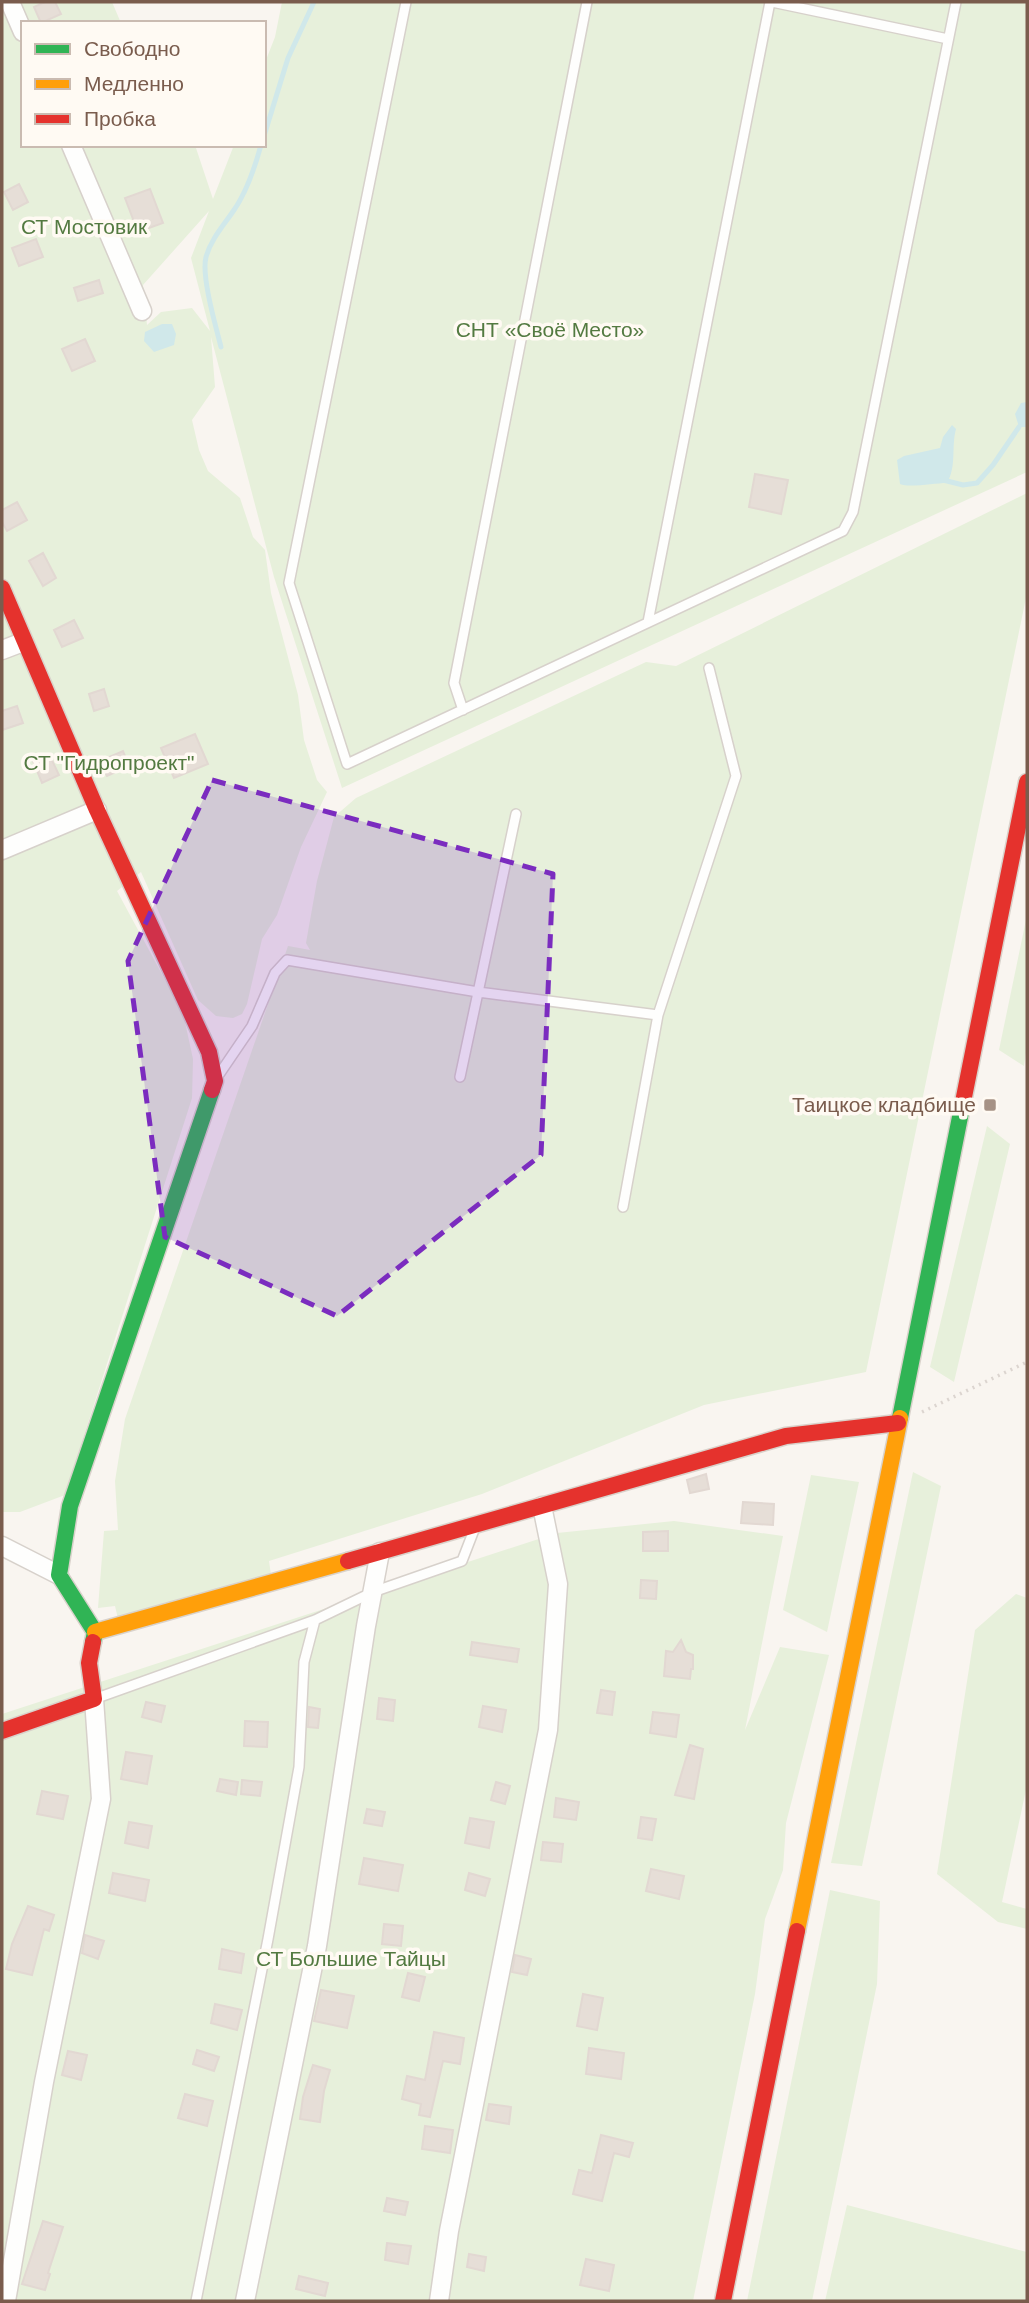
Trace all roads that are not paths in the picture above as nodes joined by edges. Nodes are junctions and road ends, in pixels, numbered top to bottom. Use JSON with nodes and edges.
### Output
{"nodes":[{"id":1,"x":10,"y":2,"type":"edge"},
{"id":2,"x":406,"y":2,"type":"edge"},
{"id":3,"x":587,"y":2,"type":"edge"},
{"id":4,"x":771,"y":2,"type":"edge"},
{"id":5,"x":956,"y":2,"type":"edge"},
{"id":6,"x":21,"y":27,"type":"edge"},
{"id":7,"x":948,"y":39,"type":"junction"},
{"id":8,"x":72,"y":147,"type":"edge"},
{"id":9,"x":142,"y":311,"type":"dead end"},
{"id":10,"x":2,"y":588,"type":"edge"},
{"id":11,"x":648,"y":622,"type":"junction"},
{"id":12,"x":23,"y":642,"type":"junction"},
{"id":13,"x":2,"y":650,"type":"edge"},
{"id":14,"x":709,"y":668,"type":"dead end"},
{"id":15,"x":463,"y":710,"type":"junction"},
{"id":16,"x":1027,"y":782,"type":"edge"},
{"id":17,"x":97,"y":810,"type":"junction"},
{"id":18,"x":516,"y":814,"type":"dead end"},
{"id":19,"x":2,"y":850,"type":"edge"},
{"id":20,"x":478,"y":992,"type":"junction"},
{"id":21,"x":658,"y":1015,"type":"junction"},
{"id":22,"x":460,"y":1077,"type":"dead end"},
{"id":23,"x":215,"y":1081,"type":"junction"},
{"id":24,"x":623,"y":1207,"type":"dead end"},
{"id":25,"x":898,"y":1423,"type":"junction"},
{"id":26,"x":542,"y":1506,"type":"junction"},
{"id":27,"x":475,"y":1525,"type":"junction"},
{"id":28,"x":2,"y":1546,"type":"edge"},
{"id":29,"x":380,"y":1552,"type":"junction"},
{"id":30,"x":59,"y":1575,"type":"junction"},
{"id":31,"x":373,"y":1592,"type":"junction"},
{"id":32,"x":315,"y":1620,"type":"junction"},
{"id":33,"x":94,"y":1632,"type":"junction"},
{"id":34,"x":94,"y":1699,"type":"junction"},
{"id":35,"x":2,"y":1731,"type":"edge"},
{"id":36,"x":6,"y":2301,"type":"edge"},
{"id":37,"x":197,"y":2301,"type":"edge"},
{"id":38,"x":246,"y":2301,"type":"edge"},
{"id":39,"x":439,"y":2301,"type":"edge"},
{"id":40,"x":723,"y":2301,"type":"edge"}],
"edges":[{"from":1,"to":6,"type":"street"},
{"from":2,"to":15,"type":"lane"},
{"from":3,"to":15,"type":"lane"},
{"from":4,"to":7,"type":"lane"},
{"from":4,"to":11,"type":"lane"},
{"from":5,"to":7,"type":"lane"},
{"from":7,"to":11,"type":"lane"},
{"from":8,"to":9,"type":"street"},
{"from":10,"to":12,"type":"street"},
{"from":11,"to":15,"type":"lane"},
{"from":12,"to":13,"type":"street"},
{"from":12,"to":17,"type":"street"},
{"from":14,"to":21,"type":"lane"},
{"from":16,"to":25,"type":"street"},
{"from":17,"to":19,"type":"street"},
{"from":17,"to":23,"type":"street"},
{"from":18,"to":20,"type":"lane"},
{"from":20,"to":21,"type":"lane"},
{"from":20,"to":22,"type":"lane"},
{"from":20,"to":23,"type":"lane"},
{"from":21,"to":24,"type":"lane"},
{"from":23,"to":30,"type":"street"},
{"from":25,"to":26,"type":"street"},
{"from":25,"to":40,"type":"street"},
{"from":26,"to":27,"type":"street"},
{"from":26,"to":39,"type":"street"},
{"from":27,"to":29,"type":"street"},
{"from":27,"to":31,"type":"lane"},
{"from":28,"to":30,"type":"street"},
{"from":29,"to":31,"type":"street"},
{"from":29,"to":33,"type":"street"},
{"from":30,"to":33,"type":"street"},
{"from":31,"to":32,"type":"lane"},
{"from":31,"to":38,"type":"street"},
{"from":32,"to":34,"type":"lane"},
{"from":32,"to":37,"type":"lane"},
{"from":33,"to":34,"type":"street"},
{"from":34,"to":35,"type":"street"},
{"from":34,"to":36,"type":"street"}]}
